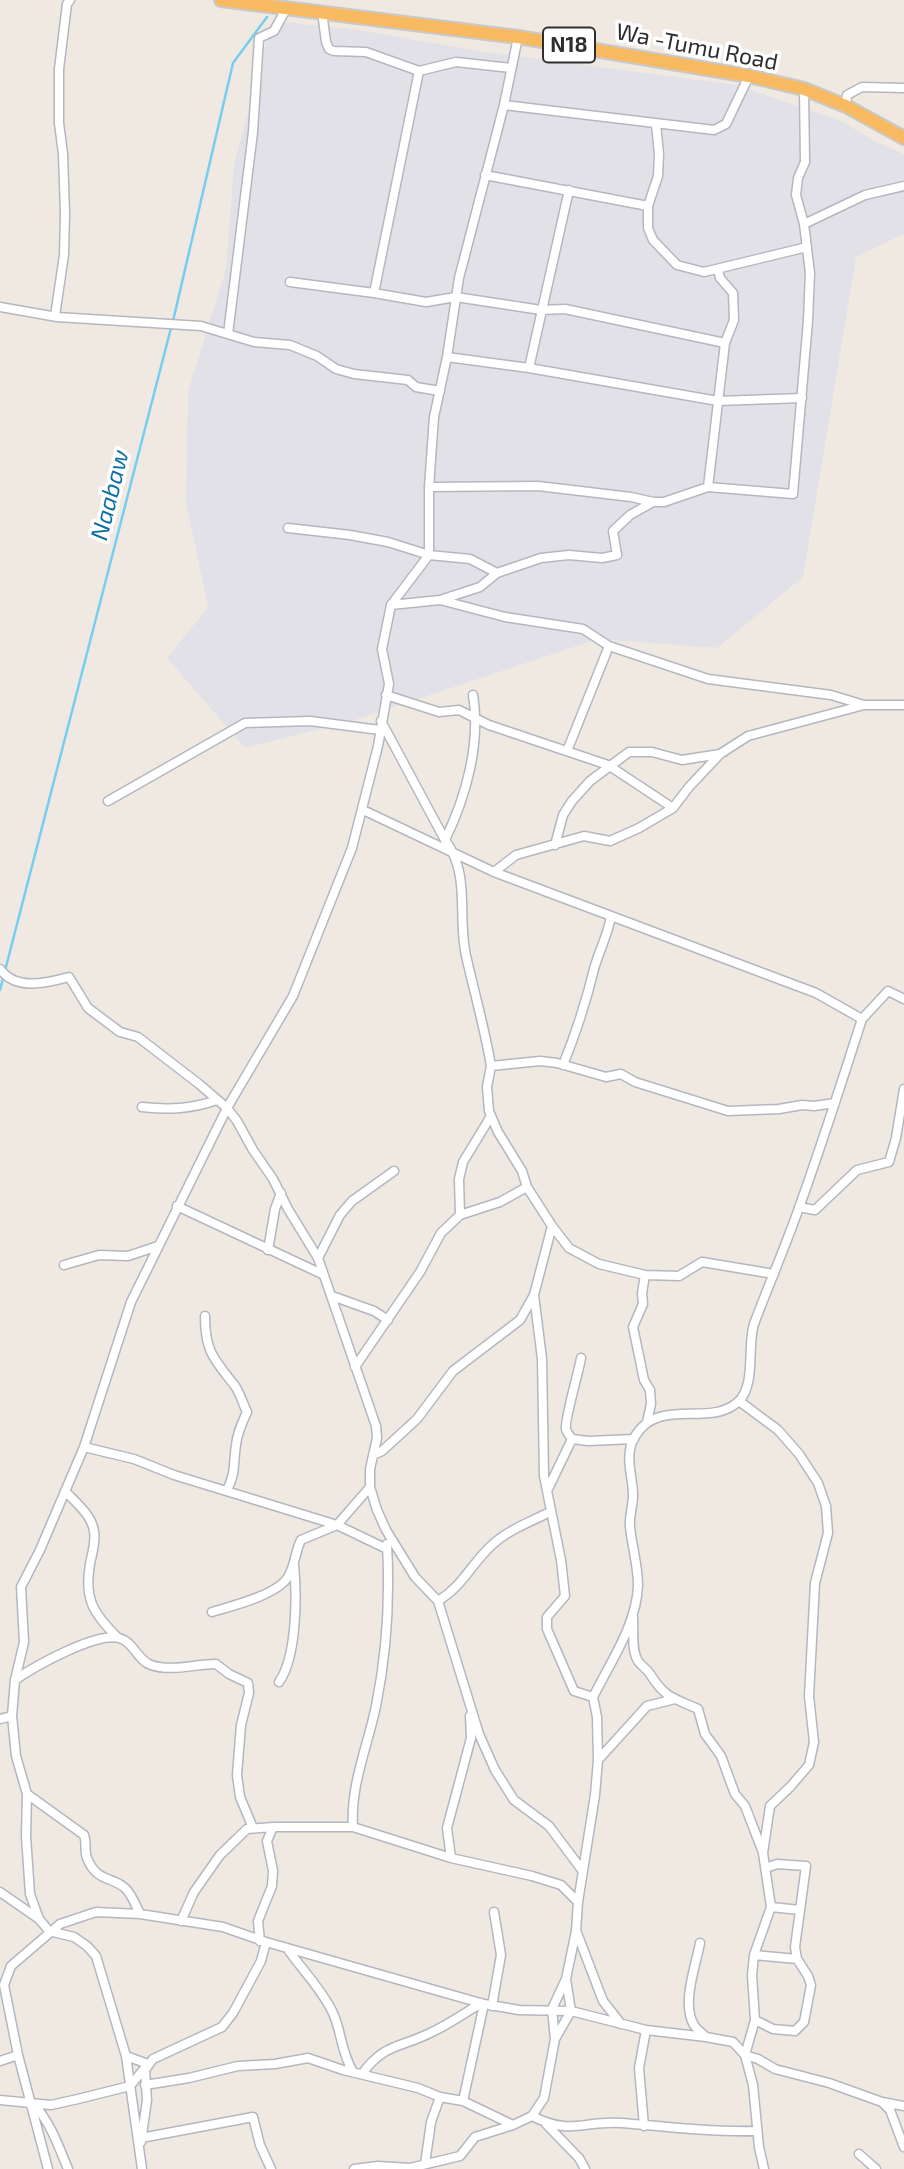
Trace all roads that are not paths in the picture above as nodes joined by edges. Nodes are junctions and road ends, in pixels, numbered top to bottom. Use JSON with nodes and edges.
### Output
{"nodes":[{"id":1,"x":70,"y":0,"type":"edge"},
{"id":2,"x":221,"y":0,"type":"edge"},
{"id":3,"x":286,"y":9,"type":"junction"},
{"id":4,"x":322,"y":12,"type":"junction"},
{"id":5,"x":518,"y":37,"type":"junction"},
{"id":6,"x":510,"y":68,"type":"junction"},
{"id":7,"x":419,"y":72,"type":"junction"},
{"id":8,"x":749,"y":76,"type":"junction"},
{"id":9,"x":904,"y":88,"type":"edge"},
{"id":10,"x":804,"y":89,"type":"junction"},
{"id":11,"x":504,"y":105,"type":"junction"},
{"id":12,"x":846,"y":106,"type":"junction"},
{"id":13,"x":656,"y":124,"type":"junction"},
{"id":14,"x":904,"y":138,"type":"edge"},
{"id":15,"x":485,"y":175,"type":"junction"},
{"id":16,"x":904,"y":186,"type":"edge"},
{"id":17,"x":569,"y":190,"type":"junction"},
{"id":18,"x":648,"y":206,"type":"junction"},
{"id":19,"x":804,"y":224,"type":"junction"},
{"id":20,"x":807,"y":247,"type":"junction"},
{"id":21,"x":718,"y":269,"type":"junction"},
{"id":22,"x":290,"y":282,"type":"dead end"},
{"id":23,"x":374,"y":293,"type":"junction"},
{"id":24,"x":456,"y":297,"type":"junction"},
{"id":25,"x":0,"y":307,"type":"edge"},
{"id":26,"x":541,"y":310,"type":"junction"},
{"id":27,"x":55,"y":316,"type":"junction"},
{"id":28,"x":229,"y":334,"type":"junction"},
{"id":29,"x":725,"y":343,"type":"junction"},
{"id":30,"x":447,"y":357,"type":"junction"},
{"id":31,"x":529,"y":368,"type":"junction"},
{"id":32,"x":440,"y":391,"type":"junction"},
{"id":33,"x":802,"y":398,"type":"junction"},
{"id":34,"x":718,"y":401,"type":"junction"},
{"id":35,"x":429,"y":487,"type":"junction"},
{"id":36,"x":708,"y":487,"type":"junction"},
{"id":37,"x":653,"y":502,"type":"junction"},
{"id":38,"x":288,"y":528,"type":"dead end"},
{"id":39,"x":429,"y":555,"type":"junction"},
{"id":40,"x":497,"y":573,"type":"junction"},
{"id":41,"x":440,"y":600,"type":"junction"},
{"id":42,"x":391,"y":605,"type":"junction"},
{"id":43,"x":609,"y":646,"type":"junction"},
{"id":44,"x":386,"y":695,"type":"junction"},
{"id":45,"x":473,"y":695,"type":"dead end"},
{"id":46,"x":864,"y":705,"type":"junction"},
{"id":47,"x":904,"y":705,"type":"edge"},
{"id":48,"x":477,"y":719,"type":"junction"},
{"id":49,"x":381,"y":725,"type":"junction"},
{"id":50,"x":567,"y":751,"type":"junction"},
{"id":51,"x":720,"y":754,"type":"junction"},
{"id":52,"x":610,"y":766,"type":"junction"},
{"id":53,"x":108,"y":801,"type":"dead end"},
{"id":54,"x":673,"y":808,"type":"junction"},
{"id":55,"x":363,"y":810,"type":"junction"},
{"id":56,"x":445,"y":840,"type":"junction"},
{"id":57,"x":555,"y":845,"type":"junction"},
{"id":58,"x":454,"y":853,"type":"junction"},
{"id":59,"x":494,"y":872,"type":"junction"},
{"id":60,"x":611,"y":916,"type":"junction"},
{"id":61,"x":0,"y":969,"type":"edge"},
{"id":62,"x":904,"y":999,"type":"edge"},
{"id":63,"x":862,"y":1019,"type":"junction"},
{"id":64,"x":563,"y":1065,"type":"junction"},
{"id":65,"x":491,"y":1066,"type":"junction"},
{"id":66,"x":904,"y":1089,"type":"edge"},
{"id":67,"x":217,"y":1100,"type":"junction"},
{"id":68,"x":835,"y":1103,"type":"junction"},
{"id":69,"x":142,"y":1107,"type":"dead end"},
{"id":70,"x":227,"y":1108,"type":"junction"},
{"id":71,"x":491,"y":1116,"type":"junction"},
{"id":72,"x":394,"y":1171,"type":"dead end"},
{"id":73,"x":527,"y":1187,"type":"junction"},
{"id":74,"x":281,"y":1193,"type":"junction"},
{"id":75,"x":177,"y":1206,"type":"junction"},
{"id":76,"x":799,"y":1208,"type":"junction"},
{"id":77,"x":460,"y":1214,"type":"junction"},
{"id":78,"x":552,"y":1226,"type":"junction"},
{"id":79,"x":158,"y":1246,"type":"junction"},
{"id":80,"x":268,"y":1250,"type":"junction"},
{"id":81,"x":318,"y":1258,"type":"junction"},
{"id":82,"x":64,"y":1265,"type":"dead end"},
{"id":83,"x":774,"y":1274,"type":"junction"},
{"id":84,"x":324,"y":1275,"type":"junction"},
{"id":85,"x":645,"y":1275,"type":"junction"},
{"id":86,"x":534,"y":1295,"type":"junction"},
{"id":87,"x":332,"y":1296,"type":"junction"},
{"id":88,"x":205,"y":1316,"type":"dead end"},
{"id":89,"x":388,"y":1321,"type":"junction"},
{"id":90,"x":582,"y":1358,"type":"dead end"},
{"id":91,"x":355,"y":1367,"type":"junction"},
{"id":92,"x":739,"y":1401,"type":"junction"},
{"id":93,"x":647,"y":1422,"type":"junction"},
{"id":94,"x":572,"y":1439,"type":"junction"},
{"id":95,"x":634,"y":1439,"type":"junction"},
{"id":96,"x":84,"y":1447,"type":"junction"},
{"id":97,"x":373,"y":1455,"type":"junction"},
{"id":98,"x":370,"y":1487,"type":"junction"},
{"id":99,"x":227,"y":1490,"type":"junction"},
{"id":100,"x":65,"y":1491,"type":"junction"},
{"id":101,"x":547,"y":1493,"type":"junction"},
{"id":102,"x":550,"y":1512,"type":"junction"},
{"id":103,"x":337,"y":1525,"type":"junction"},
{"id":104,"x":386,"y":1531,"type":"junction"},
{"id":105,"x":387,"y":1549,"type":"junction"},
{"id":106,"x":294,"y":1558,"type":"junction"},
{"id":107,"x":438,"y":1601,"type":"junction"},
{"id":108,"x":212,"y":1612,"type":"dead end"},
{"id":109,"x":634,"y":1614,"type":"junction"},
{"id":110,"x":117,"y":1637,"type":"junction"},
{"id":111,"x":15,"y":1680,"type":"junction"},
{"id":112,"x":279,"y":1682,"type":"dead end"},
{"id":113,"x":593,"y":1697,"type":"junction"},
{"id":114,"x":676,"y":1699,"type":"junction"},
{"id":115,"x":469,"y":1702,"type":"junction"},
{"id":116,"x":12,"y":1716,"type":"junction"},
{"id":117,"x":0,"y":1719,"type":"edge"},
{"id":118,"x":598,"y":1760,"type":"junction"},
{"id":119,"x":27,"y":1794,"type":"junction"},
{"id":120,"x":273,"y":1827,"type":"junction"},
{"id":121,"x":254,"y":1828,"type":"junction"},
{"id":122,"x":353,"y":1828,"type":"junction"},
{"id":123,"x":763,"y":1853,"type":"junction"},
{"id":124,"x":451,"y":1858,"type":"junction"},
{"id":125,"x":766,"y":1868,"type":"junction"},
{"id":126,"x":582,"y":1870,"type":"junction"},
{"id":127,"x":0,"y":1892,"type":"edge"},
{"id":128,"x":578,"y":1902,"type":"junction"},
{"id":129,"x":771,"y":1907,"type":"junction"},
{"id":130,"x":800,"y":1910,"type":"junction"},
{"id":131,"x":494,"y":1912,"type":"dead end"},
{"id":132,"x":140,"y":1914,"type":"junction"},
{"id":133,"x":39,"y":1919,"type":"junction"},
{"id":134,"x":181,"y":1921,"type":"junction"},
{"id":135,"x":49,"y":1931,"type":"junction"},
{"id":136,"x":576,"y":1931,"type":"junction"},
{"id":137,"x":263,"y":1942,"type":"junction"},
{"id":138,"x":700,"y":1943,"type":"dead end"},
{"id":139,"x":288,"y":1948,"type":"junction"},
{"id":140,"x":754,"y":1955,"type":"junction"},
{"id":141,"x":797,"y":1959,"type":"junction"},
{"id":142,"x":566,"y":1979,"type":"junction"},
{"id":143,"x":2,"y":1985,"type":"edge"},
{"id":144,"x":485,"y":2004,"type":"junction"},
{"id":145,"x":552,"y":2009,"type":"junction"},
{"id":146,"x":571,"y":2011,"type":"junction"},
{"id":147,"x":755,"y":2020,"type":"junction"},
{"id":148,"x":621,"y":2024,"type":"junction"},
{"id":149,"x":646,"y":2030,"type":"junction"},
{"id":150,"x":706,"y":2037,"type":"junction"},
{"id":151,"x":555,"y":2039,"type":"junction"},
{"id":152,"x":18,"y":2055,"type":"junction"},
{"id":153,"x":745,"y":2055,"type":"junction"},
{"id":154,"x":126,"y":2056,"type":"junction"},
{"id":155,"x":0,"y":2061,"type":"edge"},
{"id":156,"x":148,"y":2064,"type":"junction"},
{"id":157,"x":358,"y":2073,"type":"junction"},
{"id":158,"x":145,"y":2085,"type":"junction"},
{"id":159,"x":130,"y":2086,"type":"junction"},
{"id":160,"x":440,"y":2097,"type":"junction"},
{"id":161,"x":0,"y":2100,"type":"edge"},
{"id":162,"x":463,"y":2101,"type":"junction"},
{"id":163,"x":32,"y":2102,"type":"junction"},
{"id":164,"x":882,"y":2102,"type":"junction"},
{"id":165,"x":904,"y":2106,"type":"edge"},
{"id":166,"x":532,"y":2116,"type":"junction"},
{"id":167,"x":546,"y":2124,"type":"junction"},
{"id":168,"x":513,"y":2125,"type":"junction"},
{"id":169,"x":644,"y":2126,"type":"junction"},
{"id":170,"x":757,"y":2131,"type":"junction"},
{"id":171,"x":141,"y":2138,"type":"junction"},
{"id":172,"x":904,"y":2147,"type":"edge"},
{"id":173,"x":140,"y":2154,"type":"junction"},
{"id":174,"x":859,"y":2154,"type":"dead end"},
{"id":175,"x":425,"y":2164,"type":"junction"},
{"id":176,"x":48,"y":2169,"type":"edge"},
{"id":177,"x":68,"y":2169,"type":"edge"},
{"id":178,"x":135,"y":2169,"type":"edge"},
{"id":179,"x":142,"y":2169,"type":"edge"},
{"id":180,"x":271,"y":2169,"type":"edge"},
{"id":181,"x":354,"y":2169,"type":"edge"},
{"id":182,"x":585,"y":2169,"type":"edge"},
{"id":183,"x":764,"y":2169,"type":"edge"},
{"id":184,"x":876,"y":2169,"type":"edge"}],
"edges":[{"from":1,"to":27,"type":"street"},
{"from":2,"to":3,"type":"highway","name":"Wa -Tumu Road","number":"N18"},
{"from":3,"to":4,"type":"highway","name":"Wa -Tumu Road","number":"N18"},
{"from":3,"to":28,"type":"street"},
{"from":4,"to":5,"type":"highway","name":"Wa -Tumu Road","number":"N18"},
{"from":4,"to":7,"type":"street"},
{"from":5,"to":6,"type":"street"},
{"from":5,"to":8,"type":"highway","name":"Wa -Tumu Road","number":"N18"},
{"from":6,"to":7,"type":"street"},
{"from":6,"to":11,"type":"street"},
{"from":7,"to":23,"type":"street"},
{"from":8,"to":10,"type":"highway","name":"Wa -Tumu Road","number":"N18"},
{"from":8,"to":13,"type":"street"},
{"from":9,"to":12,"type":"street"},
{"from":10,"to":12,"type":"highway","name":"Wa -Tumu Road","number":"N18"},
{"from":10,"to":19,"type":"street"},
{"from":11,"to":13,"type":"street"},
{"from":11,"to":15,"type":"street"},
{"from":12,"to":14,"type":"highway","name":"Wa -Tumu Road","number":"N18"},
{"from":13,"to":18,"type":"street"},
{"from":15,"to":17,"type":"street"},
{"from":15,"to":24,"type":"street"},
{"from":16,"to":19,"type":"street"},
{"from":17,"to":18,"type":"street"},
{"from":17,"to":26,"type":"street"},
{"from":18,"to":21,"type":"street"},
{"from":19,"to":20,"type":"street"},
{"from":20,"to":21,"type":"street"},
{"from":20,"to":33,"type":"street"},
{"from":21,"to":29,"type":"street"},
{"from":22,"to":23,"type":"street"},
{"from":23,"to":24,"type":"street"},
{"from":24,"to":26,"type":"street"},
{"from":24,"to":30,"type":"street"},
{"from":25,"to":27,"type":"street"},
{"from":26,"to":29,"type":"street"},
{"from":26,"to":31,"type":"street"},
{"from":27,"to":28,"type":"street"},
{"from":28,"to":32,"type":"street"},
{"from":29,"to":34,"type":"street"},
{"from":30,"to":31,"type":"street"},
{"from":30,"to":32,"type":"street"},
{"from":31,"to":34,"type":"street"},
{"from":32,"to":35,"type":"street"},
{"from":33,"to":34,"type":"street"},
{"from":33,"to":36,"type":"street"},
{"from":34,"to":36,"type":"street"},
{"from":35,"to":37,"type":"street"},
{"from":35,"to":39,"type":"street"},
{"from":36,"to":37,"type":"street"},
{"from":37,"to":40,"type":"street"},
{"from":38,"to":39,"type":"street"},
{"from":39,"to":40,"type":"street"},
{"from":39,"to":42,"type":"street"},
{"from":40,"to":41,"type":"street"},
{"from":41,"to":42,"type":"street"},
{"from":41,"to":43,"type":"street"},
{"from":42,"to":44,"type":"street"},
{"from":43,"to":46,"type":"street"},
{"from":43,"to":50,"type":"street"},
{"from":44,"to":48,"type":"street"},
{"from":44,"to":49,"type":"street"},
{"from":45,"to":48,"type":"street"},
{"from":46,"to":47,"type":"street"},
{"from":46,"to":51,"type":"street"},
{"from":48,"to":50,"type":"street"},
{"from":48,"to":56,"type":"street"},
{"from":49,"to":53,"type":"street"},
{"from":49,"to":55,"type":"street"},
{"from":49,"to":56,"type":"street"},
{"from":50,"to":52,"type":"street"},
{"from":51,"to":52,"type":"street"},
{"from":51,"to":54,"type":"street"},
{"from":52,"to":54,"type":"street"},
{"from":52,"to":57,"type":"street"},
{"from":54,"to":57,"type":"street"},
{"from":55,"to":58,"type":"street"},
{"from":55,"to":70,"type":"street"},
{"from":56,"to":58,"type":"street"},
{"from":57,"to":59,"type":"street"},
{"from":58,"to":59,"type":"street"},
{"from":58,"to":65,"type":"street"},
{"from":59,"to":60,"type":"street"},
{"from":60,"to":63,"type":"street"},
{"from":60,"to":64,"type":"street"},
{"from":61,"to":67,"type":"street"},
{"from":62,"to":63,"type":"street"},
{"from":63,"to":68,"type":"street"},
{"from":64,"to":65,"type":"street"},
{"from":64,"to":68,"type":"street"},
{"from":65,"to":71,"type":"street"},
{"from":66,"to":76,"type":"street"},
{"from":67,"to":69,"type":"street"},
{"from":67,"to":70,"type":"street"},
{"from":68,"to":76,"type":"street"},
{"from":70,"to":74,"type":"street"},
{"from":70,"to":75,"type":"street"},
{"from":71,"to":73,"type":"street"},
{"from":71,"to":77,"type":"street"},
{"from":72,"to":81,"type":"street"},
{"from":73,"to":77,"type":"street"},
{"from":73,"to":78,"type":"street"},
{"from":74,"to":80,"type":"street"},
{"from":74,"to":81,"type":"street"},
{"from":75,"to":79,"type":"street"},
{"from":75,"to":80,"type":"street"},
{"from":76,"to":83,"type":"street"},
{"from":77,"to":89,"type":"street"},
{"from":78,"to":85,"type":"street"},
{"from":78,"to":86,"type":"street"},
{"from":79,"to":82,"type":"street"},
{"from":79,"to":96,"type":"street"},
{"from":80,"to":84,"type":"street"},
{"from":81,"to":84,"type":"street"},
{"from":83,"to":85,"type":"street"},
{"from":83,"to":92,"type":"street"},
{"from":84,"to":87,"type":"street"},
{"from":85,"to":93,"type":"street"},
{"from":86,"to":97,"type":"street"},
{"from":86,"to":101,"type":"street"},
{"from":87,"to":89,"type":"street"},
{"from":87,"to":91,"type":"street"},
{"from":88,"to":99,"type":"street"},
{"from":89,"to":91,"type":"street"},
{"from":90,"to":94,"type":"street"},
{"from":91,"to":97,"type":"street"},
{"from":92,"to":93,"type":"street"},
{"from":92,"to":123,"type":"street"},
{"from":93,"to":95,"type":"street"},
{"from":94,"to":95,"type":"street"},
{"from":94,"to":101,"type":"street"},
{"from":95,"to":109,"type":"street"},
{"from":96,"to":99,"type":"street"},
{"from":96,"to":100,"type":"street"},
{"from":97,"to":98,"type":"street"},
{"from":98,"to":103,"type":"street"},
{"from":98,"to":104,"type":"street"},
{"from":99,"to":103,"type":"street"},
{"from":100,"to":110,"type":"street"},
{"from":100,"to":111,"type":"street"},
{"from":101,"to":102,"type":"street"},
{"from":102,"to":107,"type":"street"},
{"from":102,"to":113,"type":"street"},
{"from":103,"to":105,"type":"street"},
{"from":103,"to":106,"type":"street"},
{"from":104,"to":105,"type":"street"},
{"from":104,"to":107,"type":"street"},
{"from":105,"to":122,"type":"street"},
{"from":106,"to":108,"type":"street"},
{"from":106,"to":112,"type":"street"},
{"from":107,"to":115,"type":"street"},
{"from":109,"to":113,"type":"street"},
{"from":109,"to":114,"type":"street"},
{"from":110,"to":111,"type":"street"},
{"from":110,"to":121,"type":"street"},
{"from":111,"to":116,"type":"street"},
{"from":113,"to":118,"type":"street"},
{"from":114,"to":118,"type":"street"},
{"from":114,"to":123,"type":"street"},
{"from":115,"to":124,"type":"street"},
{"from":115,"to":126,"type":"street"},
{"from":116,"to":117,"type":"street"},
{"from":116,"to":119,"type":"street"},
{"from":118,"to":126,"type":"street"},
{"from":119,"to":132,"type":"street"},
{"from":119,"to":133,"type":"street"},
{"from":120,"to":121,"type":"street"},
{"from":120,"to":122,"type":"street"},
{"from":120,"to":137,"type":"street"},
{"from":121,"to":134,"type":"street"},
{"from":122,"to":124,"type":"street"},
{"from":123,"to":125,"type":"street"},
{"from":124,"to":128,"type":"street"},
{"from":125,"to":129,"type":"street"},
{"from":125,"to":130,"type":"street"},
{"from":126,"to":128,"type":"street"},
{"from":127,"to":133,"type":"street"},
{"from":128,"to":136,"type":"street"},
{"from":129,"to":130,"type":"street"},
{"from":129,"to":140,"type":"street"},
{"from":130,"to":141,"type":"street"},
{"from":131,"to":144,"type":"street"},
{"from":132,"to":134,"type":"street"},
{"from":132,"to":135,"type":"street"},
{"from":133,"to":135,"type":"street"},
{"from":134,"to":137,"type":"street"},
{"from":135,"to":143,"type":"street"},
{"from":135,"to":154,"type":"street"},
{"from":136,"to":142,"type":"street"},
{"from":136,"to":148,"type":"street"},
{"from":137,"to":139,"type":"street"},
{"from":137,"to":156,"type":"street"},
{"from":138,"to":150,"type":"street"},
{"from":139,"to":144,"type":"street"},
{"from":139,"to":157,"type":"street"},
{"from":140,"to":141,"type":"street"},
{"from":140,"to":147,"type":"street"},
{"from":141,"to":147,"type":"street"},
{"from":142,"to":145,"type":"street"},
{"from":142,"to":146,"type":"street"},
{"from":143,"to":152,"type":"street"},
{"from":144,"to":145,"type":"street"},
{"from":144,"to":157,"type":"street"},
{"from":144,"to":162,"type":"street"},
{"from":145,"to":146,"type":"street"},
{"from":145,"to":151,"type":"street"},
{"from":146,"to":148,"type":"street"},
{"from":146,"to":151,"type":"street"},
{"from":147,"to":153,"type":"street"},
{"from":148,"to":149,"type":"street"},
{"from":149,"to":150,"type":"street"},
{"from":149,"to":169,"type":"street"},
{"from":150,"to":153,"type":"street"},
{"from":151,"to":166,"type":"street"},
{"from":152,"to":155,"type":"street"},
{"from":152,"to":163,"type":"street"},
{"from":153,"to":164,"type":"street"},
{"from":153,"to":170,"type":"street"},
{"from":154,"to":156,"type":"street"},
{"from":154,"to":159,"type":"street"},
{"from":156,"to":158,"type":"street"},
{"from":156,"to":159,"type":"street"},
{"from":157,"to":158,"type":"street"},
{"from":157,"to":160,"type":"street"},
{"from":158,"to":171,"type":"street"},
{"from":159,"to":163,"type":"street"},
{"from":159,"to":173,"type":"street"},
{"from":160,"to":162,"type":"street"},
{"from":160,"to":175,"type":"street"},
{"from":161,"to":163,"type":"street"},
{"from":162,"to":168,"type":"street"},
{"from":163,"to":176,"type":"street"},
{"from":163,"to":177,"type":"street"},
{"from":164,"to":165,"type":"street"},
{"from":164,"to":172,"type":"street"},
{"from":166,"to":167,"type":"street"},
{"from":166,"to":168,"type":"street"},
{"from":167,"to":169,"type":"street"},
{"from":167,"to":182,"type":"street"},
{"from":168,"to":175,"type":"street"},
{"from":169,"to":170,"type":"street"},
{"from":170,"to":183,"type":"street"},
{"from":171,"to":173,"type":"street"},
{"from":171,"to":180,"type":"street"},
{"from":173,"to":178,"type":"street"},
{"from":173,"to":179,"type":"street"},
{"from":174,"to":184,"type":"street"},
{"from":175,"to":181,"type":"street"}]}
